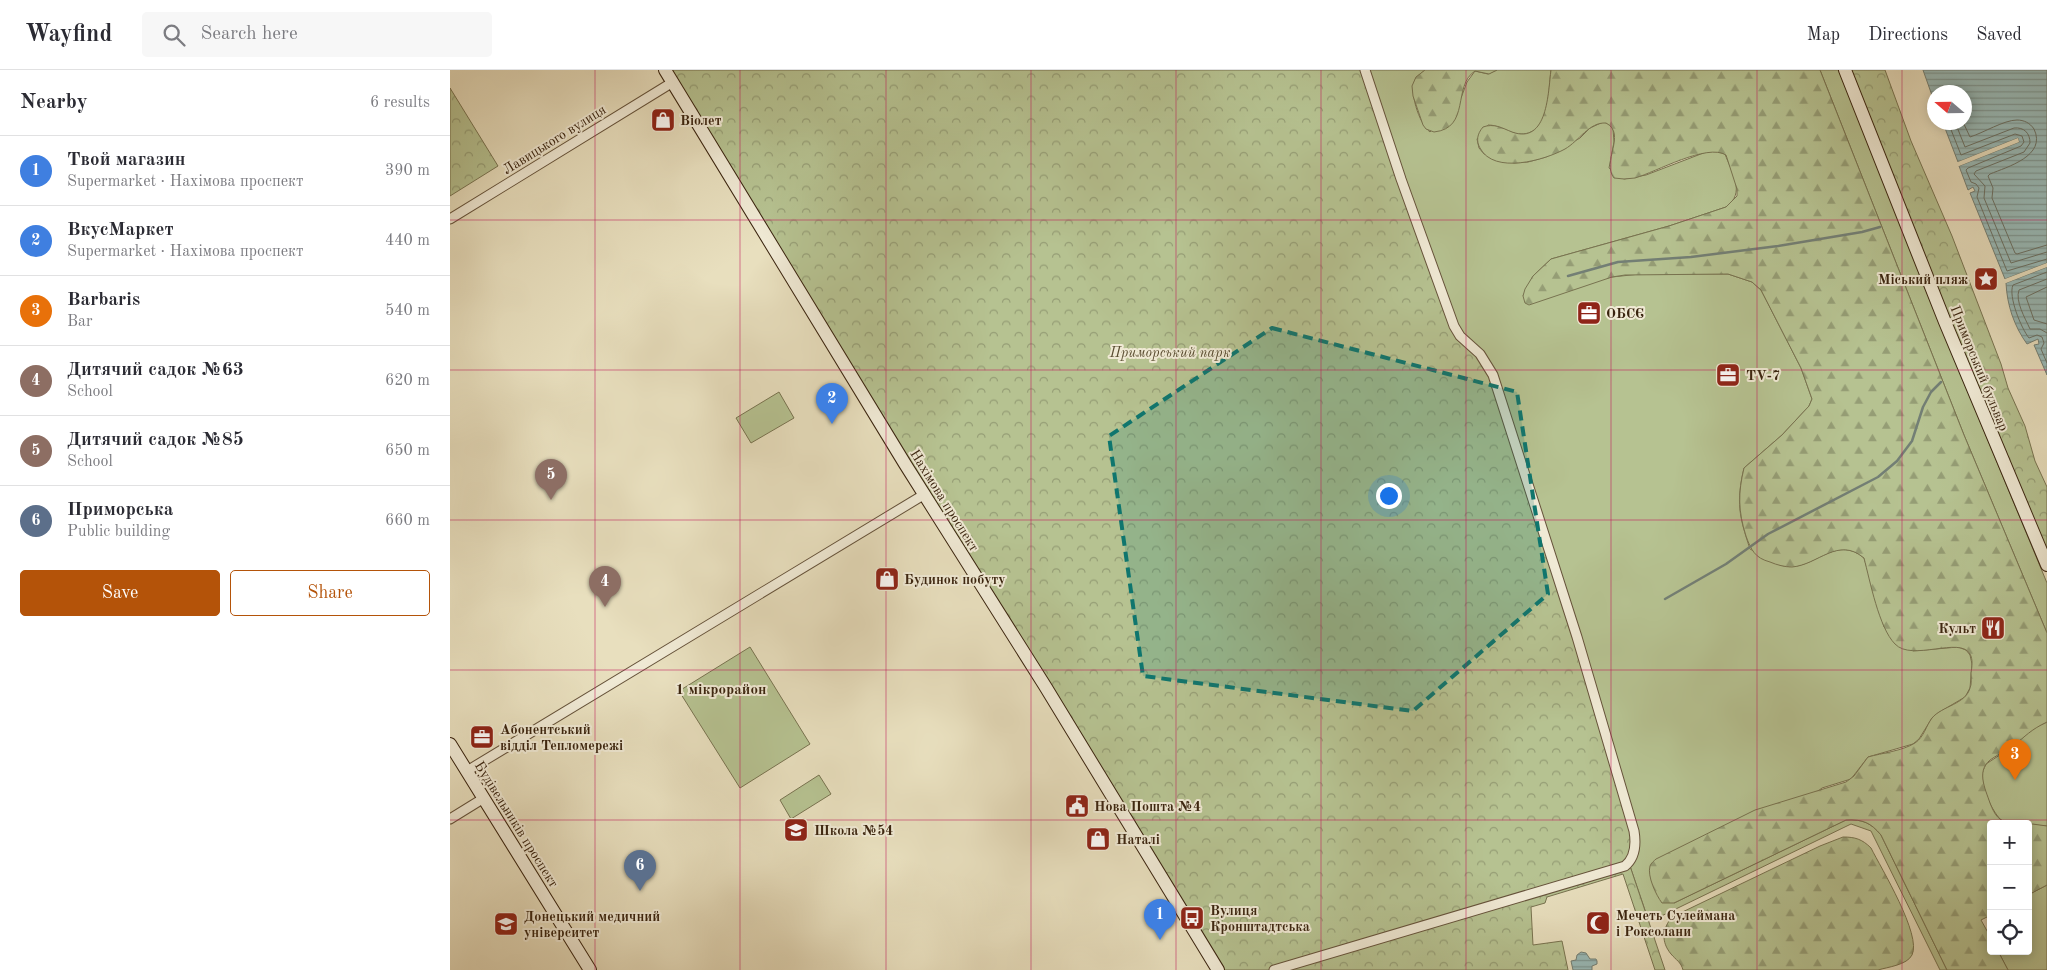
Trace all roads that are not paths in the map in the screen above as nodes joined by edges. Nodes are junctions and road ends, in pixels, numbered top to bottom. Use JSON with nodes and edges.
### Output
{"nodes":[{"id":1,"x":665,"y":70,"type":"edge"},
{"id":2,"x":1365,"y":70,"type":"edge"},
{"id":3,"x":1845,"y":70,"type":"edge"},
{"id":4,"x":673,"y":82,"type":"junction"},
{"id":5,"x":450,"y":220,"type":"edge"},
{"id":6,"x":925,"y":494,"type":"junction"},
{"id":7,"x":2047,"y":565,"type":"edge"},
{"id":8,"x":450,"y":744,"type":"edge"},
{"id":9,"x":466,"y":771,"type":"junction"},
{"id":10,"x":484,"y":798,"type":"junction"},
{"id":11,"x":450,"y":819,"type":"edge"},
{"id":12,"x":590,"y":970,"type":"edge"},
{"id":13,"x":1218,"y":970,"type":"edge"},
{"id":14,"x":1274,"y":970,"type":"edge"}],
"edges":[{"from":1,"to":4,"type":"main road","name":"Нахімова проспект"},
{"from":2,"to":14,"type":"street"},
{"from":3,"to":7,"type":"main road","name":"Приморський бульвар"},
{"from":4,"to":5,"type":"street","name":"Лавицького вулиця"},
{"from":4,"to":6,"type":"main road","name":"Нахімова проспект"},
{"from":6,"to":9,"type":"street"},
{"from":6,"to":13,"type":"main road","name":"Нахімова проспект"},
{"from":8,"to":9,"type":"main road","name":"Будівельників проспект"},
{"from":9,"to":10,"type":"main road","name":"Будівельників проспект"},
{"from":10,"to":11,"type":"street"},
{"from":10,"to":12,"type":"main road","name":"Будівельників проспект"}]}
